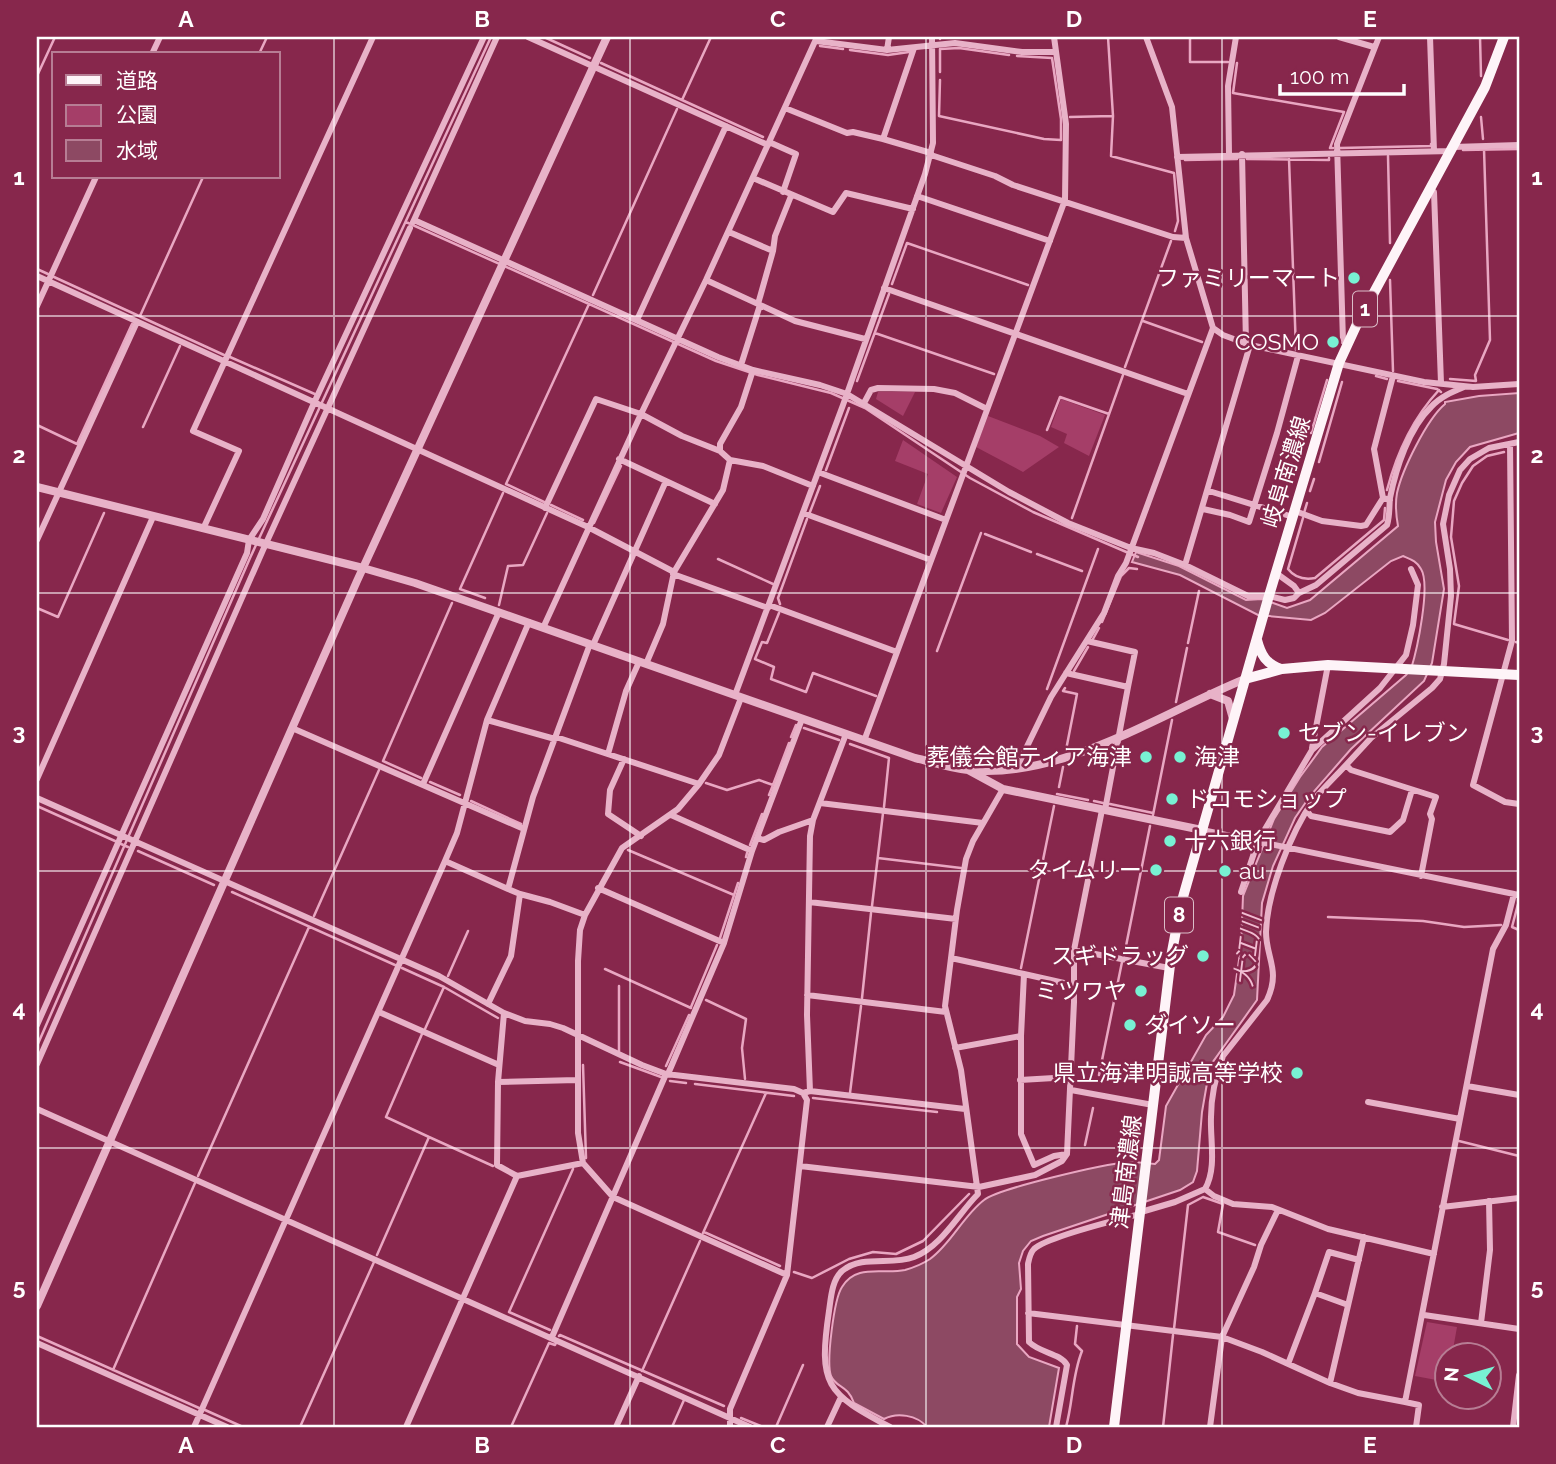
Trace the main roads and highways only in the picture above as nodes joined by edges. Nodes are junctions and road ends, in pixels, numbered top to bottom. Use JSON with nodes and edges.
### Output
{"nodes":[{"id":1,"x":1504,"y":37,"type":"edge"},
{"id":2,"x":1256,"y":639,"type":"junction"},
{"id":3,"x":1282,"y":669,"type":"junction"},
{"id":4,"x":1519,"y":675,"type":"edge"},
{"id":5,"x":1245,"y":679,"type":"junction"},
{"id":6,"x":1114,"y":1427,"type":"edge"}],
"edges":[{"from":1,"to":2,"type":"main road","name":"岐阜南濃線","number":"1"},
{"from":2,"to":3,"type":"main road"},
{"from":2,"to":5,"type":"main road","name":"岐阜南濃線","number":"1"},
{"from":3,"to":4,"type":"main road"},
{"from":3,"to":5,"type":"main road"},
{"from":5,"to":6,"type":"main road","name":"津島南濃線","number":"8"}]}
